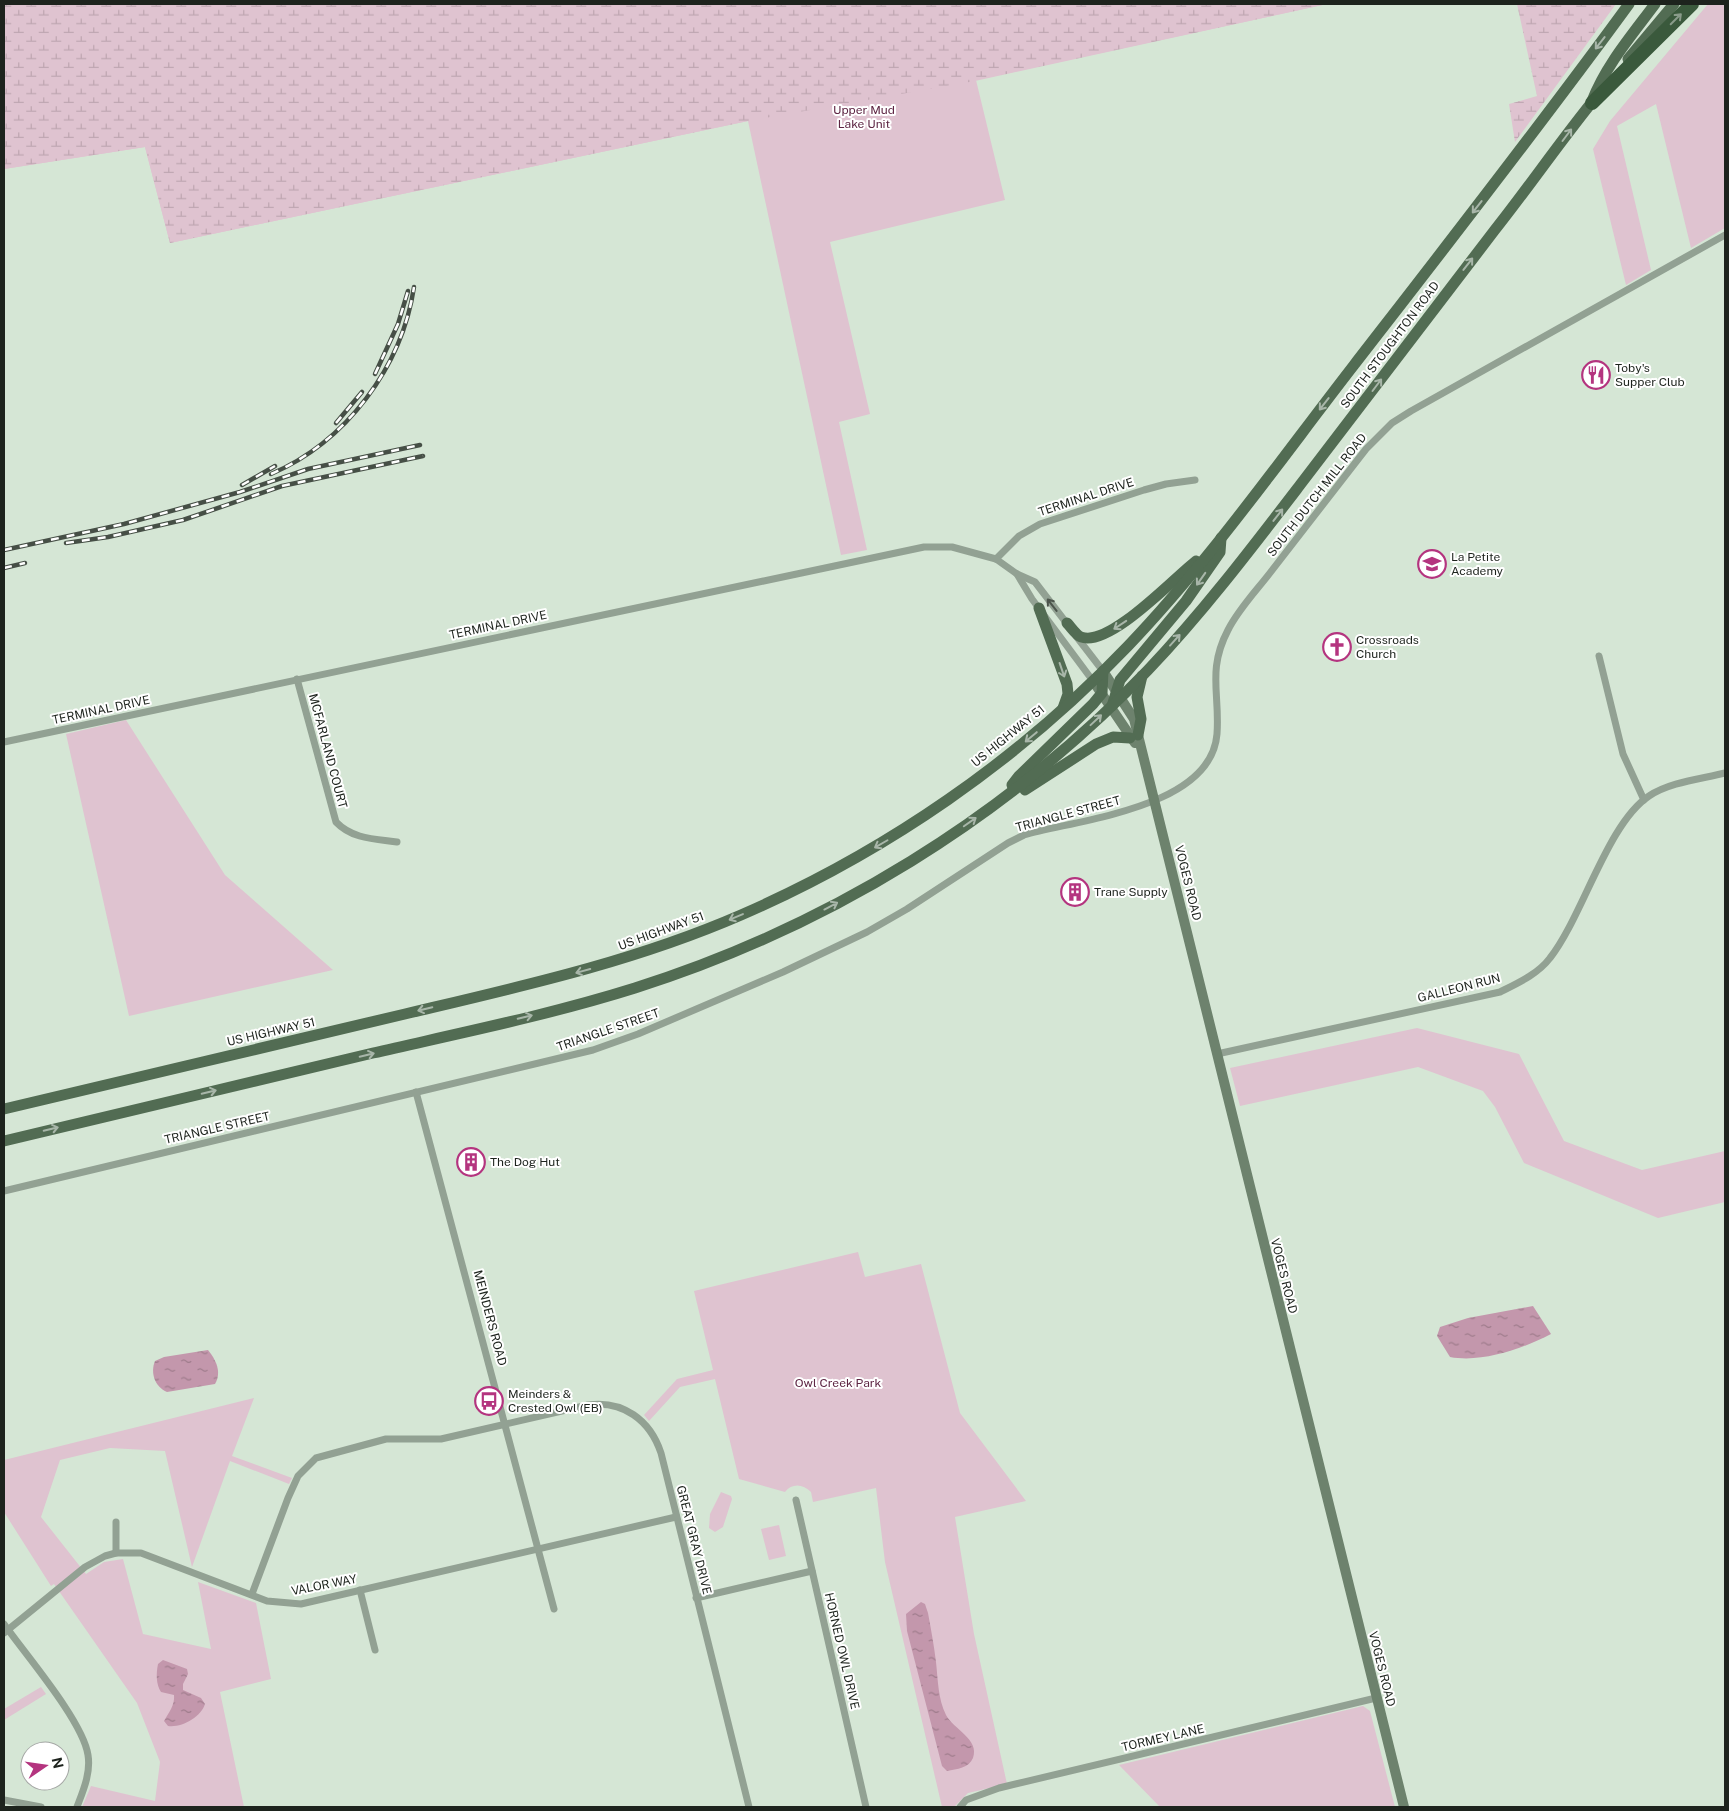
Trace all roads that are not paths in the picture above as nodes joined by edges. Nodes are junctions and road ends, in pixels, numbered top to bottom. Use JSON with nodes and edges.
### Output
{"nodes":[{"id":1,"x":1629,"y":4,"type":"edge"},
{"id":2,"x":1655,"y":4,"type":"edge"},
{"id":3,"x":1674,"y":4,"type":"edge"},
{"id":4,"x":1692,"y":4,"type":"edge"},
{"id":5,"x":1592,"y":103,"type":"junction"},
{"id":6,"x":1725,"y":235,"type":"edge"},
{"id":7,"x":1195,"y":480,"type":"dead end"},
{"id":8,"x":1221,"y":536,"type":"junction"},
{"id":9,"x":1211,"y":550,"type":"junction"},
{"id":10,"x":996,"y":559,"type":"junction"},
{"id":11,"x":1017,"y":574,"type":"junction"},
{"id":12,"x":1039,"y":608,"type":"junction"},
{"id":13,"x":1067,"y":623,"type":"junction"},
{"id":14,"x":1599,"y":656,"type":"dead end"},
{"id":15,"x":1103,"y":671,"type":"junction"},
{"id":16,"x":1142,"y":676,"type":"junction"},
{"id":17,"x":297,"y":679,"type":"junction"},
{"id":18,"x":1093,"y":681,"type":"junction"},
{"id":19,"x":1119,"y":692,"type":"junction"},
{"id":20,"x":1102,"y":693,"type":"junction"},
{"id":21,"x":1112,"y":706,"type":"junction"},
{"id":22,"x":1062,"y":710,"type":"junction"},
{"id":23,"x":1134,"y":737,"type":"junction"},
{"id":24,"x":4,"y":742,"type":"edge"},
{"id":25,"x":1725,"y":773,"type":"edge"},
{"id":26,"x":1004,"y":797,"type":"junction"},
{"id":27,"x":1644,"y":800,"type":"junction"},
{"id":28,"x":1154,"y":801,"type":"junction"},
{"id":29,"x":992,"y":806,"type":"junction"},
{"id":30,"x":397,"y":842,"type":"dead end"},
{"id":31,"x":1217,"y":1054,"type":"junction"},
{"id":32,"x":416,"y":1092,"type":"junction"},
{"id":33,"x":4,"y":1109,"type":"edge"},
{"id":34,"x":4,"y":1141,"type":"edge"},
{"id":35,"x":4,"y":1191,"type":"edge"},
{"id":36,"x":507,"y":1425,"type":"junction"},
{"id":37,"x":796,"y":1500,"type":"dead end"},
{"id":38,"x":676,"y":1517,"type":"junction"},
{"id":39,"x":116,"y":1522,"type":"dead end"},
{"id":40,"x":538,"y":1550,"type":"junction"},
{"id":41,"x":116,"y":1553,"type":"junction"},
{"id":42,"x":812,"y":1571,"type":"junction"},
{"id":43,"x":360,"y":1590,"type":"junction"},
{"id":44,"x":252,"y":1594,"type":"junction"},
{"id":45,"x":696,"y":1598,"type":"junction"},
{"id":46,"x":554,"y":1609,"type":"dead end"},
{"id":47,"x":5,"y":1629,"type":"edge"},
{"id":48,"x":375,"y":1650,"type":"dead end"},
{"id":49,"x":1376,"y":1698,"type":"junction"},
{"id":50,"x":4,"y":1800,"type":"edge"},
{"id":51,"x":41,"y":1807,"type":"edge"},
{"id":52,"x":77,"y":1807,"type":"edge"},
{"id":53,"x":749,"y":1807,"type":"edge"},
{"id":54,"x":866,"y":1807,"type":"edge"},
{"id":55,"x":960,"y":1807,"type":"edge"},
{"id":56,"x":1404,"y":1807,"type":"edge"}],
"edges":[{"from":1,"to":8,"type":"main road","name":"SOUTH STOUGHTON ROAD","one_way":true},
{"from":2,"to":5,"type":"main road"},
{"from":3,"to":5,"type":"main road","name":"SOUTH STOUGHTON ROAD"},
{"from":5,"to":4,"type":"highway","one_way":true},
{"from":16,"to":5,"type":"main road","name":"SOUTH STOUGHTON ROAD","one_way":true},
{"from":6,"to":28,"type":"street","name":"SOUTH DUTCH MILL ROAD"},
{"from":7,"to":10,"type":"street","name":"TERMINAL DRIVE"},
{"from":8,"to":9,"type":"main road","name":"SOUTH STOUGHTON ROAD"},
{"from":8,"to":19,"type":"main road","one_way":true},
{"from":9,"to":13,"type":"main road","one_way":true},
{"from":9,"to":15,"type":"main road","name":"US HIGHWAY 51"},
{"from":10,"to":11,"type":"street","name":"TERMINAL DRIVE"},
{"from":10,"to":17,"type":"street","name":"TERMINAL DRIVE"},
{"from":11,"to":12,"type":"street","name":"TERMINAL DRIVE"},
{"from":13,"to":11,"type":"street","name":"TERMINAL DRIVE","one_way":true},
{"from":12,"to":18,"type":"street","name":"TERMINAL DRIVE"},
{"from":12,"to":22,"type":"main road","one_way":true},
{"from":13,"to":15,"type":"street","name":"TERMINAL DRIVE"},
{"from":14,"to":27,"type":"street"},
{"from":15,"to":18,"type":"main road","name":"US HIGHWAY 51"},
{"from":15,"to":19,"type":"street","name":"VOGES ROAD"},
{"from":15,"to":20,"type":"main road"},
{"from":16,"to":19,"type":"main road","name":"SOUTH STOUGHTON ROAD"},
{"from":16,"to":23,"type":"main road"},
{"from":17,"to":24,"type":"street","name":"TERMINAL DRIVE"},
{"from":17,"to":30,"type":"street","name":"MCFARLAND COURT"},
{"from":18,"to":20,"type":"street","name":"VOGES ROAD"},
{"from":18,"to":22,"type":"main road","name":"US HIGHWAY 51"},
{"from":19,"to":21,"type":"main road"},
{"from":19,"to":23,"type":"street","name":"VOGES ROAD"},
{"from":20,"to":21,"type":"street","name":"VOGES ROAD"},
{"from":20,"to":26,"type":"main road"},
{"from":21,"to":23,"type":"street","name":"VOGES ROAD"},
{"from":26,"to":21,"type":"main road","one_way":true},
{"from":22,"to":33,"type":"main road","name":"US HIGHWAY 51","one_way":true},
{"from":23,"to":28,"type":"street","name":"VOGES ROAD"},
{"from":23,"to":29,"type":"main road"},
{"from":25,"to":27,"type":"street","name":"GALLEON RUN"},
{"from":26,"to":29,"type":"main road"},
{"from":27,"to":31,"type":"street","name":"GALLEON RUN"},
{"from":28,"to":31,"type":"street","name":"VOGES ROAD"},
{"from":28,"to":32,"type":"street","name":"TRIANGLE STREET"},
{"from":34,"to":29,"type":"main road","one_way":true},
{"from":31,"to":49,"type":"street","name":"VOGES ROAD"},
{"from":32,"to":35,"type":"street","name":"TRIANGLE STREET"},
{"from":32,"to":36,"type":"street","name":"MEINDERS ROAD"},
{"from":36,"to":38,"type":"street","name":"GREAT GRAY DRIVE"},
{"from":36,"to":40,"type":"street","name":"MEINDERS ROAD"},
{"from":36,"to":44,"type":"street","name":"GREAT GRAY DRIVE"},
{"from":37,"to":42,"type":"street","name":"HORNED OWL DRIVE"},
{"from":38,"to":40,"type":"street","name":"VALOR WAY"},
{"from":38,"to":45,"type":"street","name":"GREAT GRAY DRIVE"},
{"from":39,"to":41,"type":"street"},
{"from":40,"to":43,"type":"street","name":"VALOR WAY"},
{"from":40,"to":46,"type":"street","name":"MEINDERS ROAD"},
{"from":41,"to":44,"type":"street","name":"VALOR WAY"},
{"from":41,"to":47,"type":"street","name":"VALOR WAY"},
{"from":42,"to":45,"type":"street"},
{"from":42,"to":54,"type":"street","name":"HORNED OWL DRIVE"},
{"from":43,"to":44,"type":"street","name":"VALOR WAY"},
{"from":43,"to":48,"type":"street"},
{"from":45,"to":53,"type":"street","name":"GREAT GRAY DRIVE"},
{"from":47,"to":52,"type":"street"},
{"from":49,"to":55,"type":"street","name":"TORMEY LANE"},
{"from":49,"to":56,"type":"street","name":"VOGES ROAD"},
{"from":50,"to":51,"type":"street"}]}
